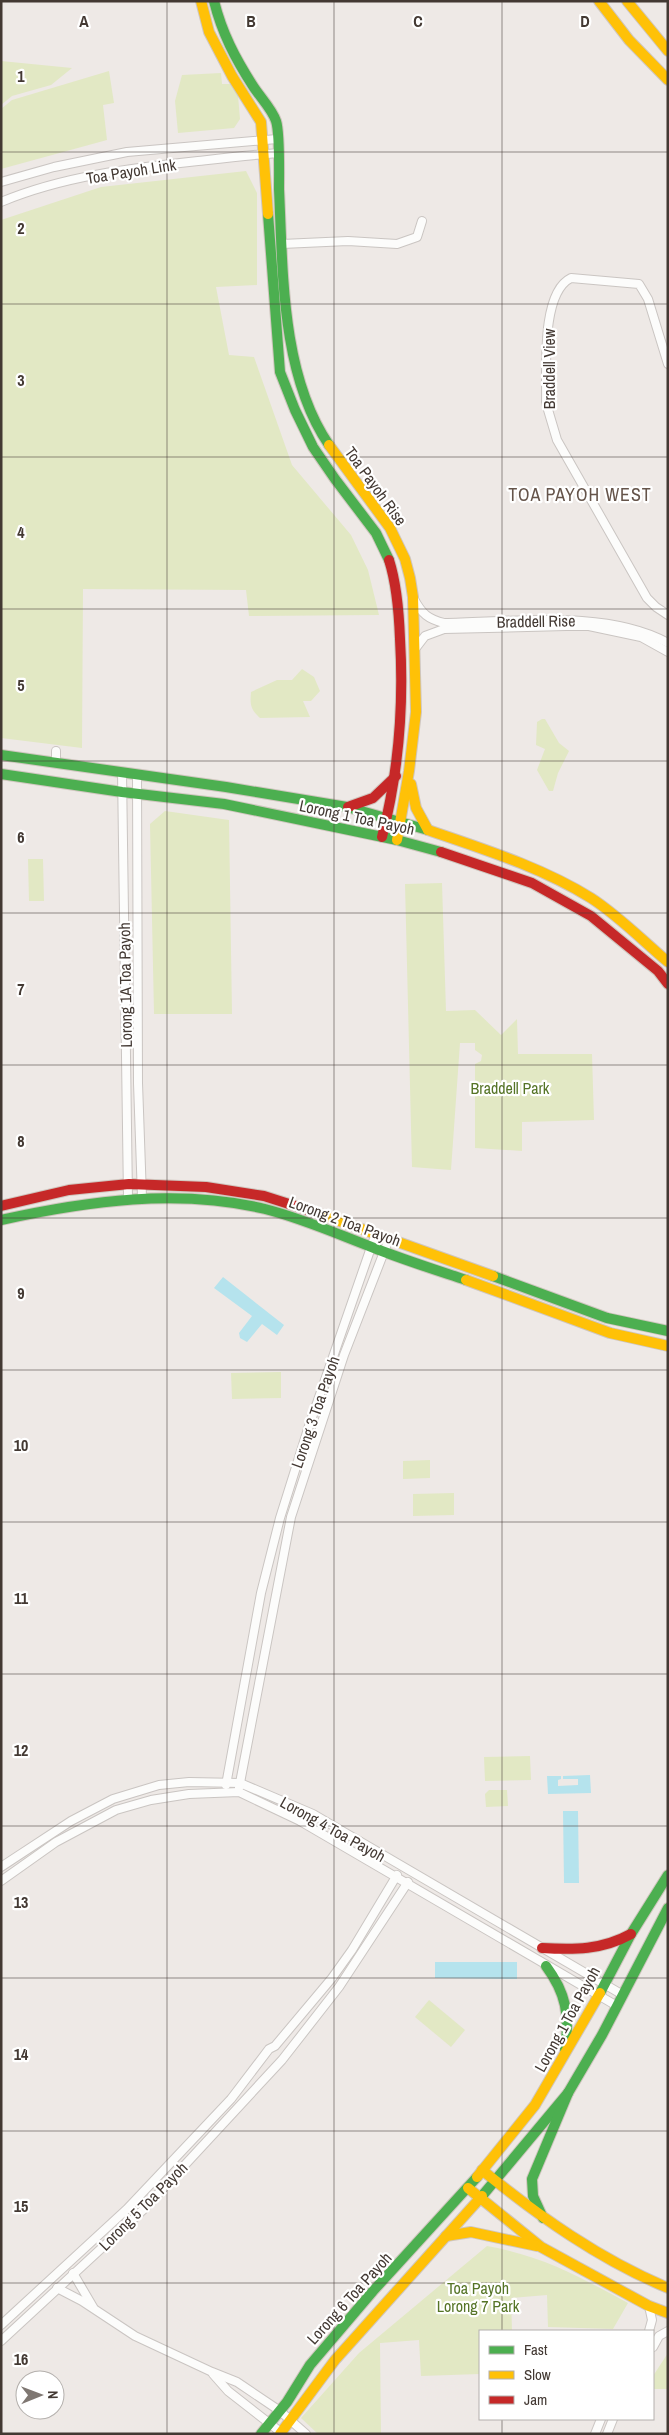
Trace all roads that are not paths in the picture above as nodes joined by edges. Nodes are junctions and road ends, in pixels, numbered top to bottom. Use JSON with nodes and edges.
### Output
{"nodes":[{"id":1,"x":201,"y":1,"type":"edge"},
{"id":2,"x":214,"y":1,"type":"edge"},
{"id":3,"x":600,"y":1,"type":"edge"},
{"id":4,"x":627,"y":1,"type":"edge"},
{"id":5,"x":668,"y":51,"type":"edge"},
{"id":6,"x":668,"y":80,"type":"edge"},
{"id":7,"x":277,"y":139,"type":"junction"},
{"id":8,"x":263,"y":140,"type":"junction"},
{"id":9,"x":278,"y":153,"type":"junction"},
{"id":10,"x":264,"y":154,"type":"junction"},
{"id":11,"x":1,"y":182,"type":"edge"},
{"id":12,"x":1,"y":202,"type":"edge"},
{"id":13,"x":281,"y":212,"type":"junction"},
{"id":14,"x":267,"y":213,"type":"junction"},
{"id":15,"x":422,"y":221,"type":"dead end"},
{"id":16,"x":282,"y":244,"type":"junction"},
{"id":17,"x":668,"y":364,"type":"edge"},
{"id":18,"x":414,"y":597,"type":"junction"},
{"id":19,"x":668,"y":615,"type":"edge"},
{"id":20,"x":604,"y":626,"type":"junction"},
{"id":21,"x":668,"y":643,"type":"edge"},
{"id":22,"x":414,"y":650,"type":"junction"},
{"id":23,"x":668,"y":652,"type":"edge"},
{"id":24,"x":56,"y":751,"type":"dead end"},
{"id":25,"x":1,"y":754,"type":"edge"},
{"id":26,"x":56,"y":762,"type":"junction"},
{"id":27,"x":409,"y":771,"type":"junction"},
{"id":28,"x":122,"y":772,"type":"junction"},
{"id":29,"x":1,"y":774,"type":"edge"},
{"id":30,"x":136,"y":774,"type":"junction"},
{"id":31,"x":396,"y":776,"type":"junction"},
{"id":32,"x":122,"y":792,"type":"junction"},
{"id":33,"x":135,"y":794,"type":"junction"},
{"id":34,"x":347,"y":807,"type":"junction"},
{"id":35,"x":388,"y":817,"type":"junction"},
{"id":36,"x":401,"y":821,"type":"junction"},
{"id":37,"x":428,"y":830,"type":"junction"},
{"id":38,"x":382,"y":837,"type":"junction"},
{"id":39,"x":397,"y":840,"type":"junction"},
{"id":40,"x":668,"y":962,"type":"edge"},
{"id":41,"x":668,"y":984,"type":"edge"},
{"id":42,"x":127,"y":1089,"type":"junction"},
{"id":43,"x":138,"y":1089,"type":"junction"},
{"id":44,"x":129,"y":1184,"type":"junction"},
{"id":45,"x":141,"y":1184,"type":"junction"},
{"id":46,"x":142,"y":1197,"type":"junction"},
{"id":47,"x":128,"y":1198,"type":"junction"},
{"id":48,"x":1,"y":1206,"type":"edge"},
{"id":49,"x":1,"y":1220,"type":"edge"},
{"id":50,"x":376,"y":1233,"type":"junction"},
{"id":51,"x":390,"y":1239,"type":"junction"},
{"id":52,"x":371,"y":1246,"type":"junction"},
{"id":53,"x":384,"y":1252,"type":"junction"},
{"id":54,"x":668,"y":1331,"type":"edge"},
{"id":55,"x":668,"y":1346,"type":"edge"},
{"id":56,"x":261,"y":1593,"type":"junction"},
{"id":57,"x":276,"y":1597,"type":"junction"},
{"id":58,"x":226,"y":1782,"type":"junction"},
{"id":59,"x":240,"y":1783,"type":"junction"},
{"id":60,"x":226,"y":1791,"type":"junction"},
{"id":61,"x":239,"y":1792,"type":"junction"},
{"id":62,"x":1,"y":1867,"type":"edge"},
{"id":63,"x":402,"y":1867,"type":"junction"},
{"id":64,"x":413,"y":1874,"type":"junction"},
{"id":65,"x":668,"y":1876,"type":"edge"},
{"id":66,"x":396,"y":1878,"type":"junction"},
{"id":67,"x":1,"y":1881,"type":"edge"},
{"id":68,"x":407,"y":1884,"type":"junction"},
{"id":69,"x":668,"y":1908,"type":"edge"},
{"id":70,"x":631,"y":1934,"type":"junction"},
{"id":71,"x":542,"y":1948,"type":"junction"},
{"id":72,"x":546,"y":1966,"type":"junction"},
{"id":73,"x":604,"y":1984,"type":"junction"},
{"id":74,"x":623,"y":1994,"type":"junction"},
{"id":75,"x":598,"y":1996,"type":"junction"},
{"id":76,"x":617,"y":2006,"type":"junction"},
{"id":77,"x":275,"y":2046,"type":"junction"},
{"id":78,"x":267,"y":2054,"type":"junction"},
{"id":79,"x":284,"y":2055,"type":"junction"},
{"id":80,"x":563,"y":2058,"type":"junction"},
{"id":81,"x":277,"y":2063,"type":"junction"},
{"id":82,"x":568,"y":2093,"type":"junction"},
{"id":83,"x":482,"y":2170,"type":"junction"},
{"id":84,"x":495,"y":2181,"type":"junction"},
{"id":85,"x":468,"y":2188,"type":"junction"},
{"id":86,"x":480,"y":2198,"type":"junction"},
{"id":87,"x":544,"y":2219,"type":"junction"},
{"id":88,"x":446,"y":2236,"type":"junction"},
{"id":89,"x":541,"y":2247,"type":"junction"},
{"id":90,"x":73,"y":2273,"type":"junction"},
{"id":91,"x":57,"y":2288,"type":"junction"},
{"id":92,"x":668,"y":2288,"type":"edge"},
{"id":93,"x":649,"y":2306,"type":"junction"},
{"id":94,"x":96,"y":2310,"type":"junction"},
{"id":95,"x":668,"y":2313,"type":"edge"},
{"id":96,"x":1,"y":2325,"type":"edge"},
{"id":97,"x":649,"y":2330,"type":"edge"},
{"id":98,"x":668,"y":2331,"type":"edge"},
{"id":99,"x":1,"y":2342,"type":"edge"},
{"id":100,"x":654,"y":2345,"type":"edge"},
{"id":101,"x":335,"y":2360,"type":"junction"},
{"id":102,"x":310,"y":2365,"type":"junction"},
{"id":103,"x":212,"y":2372,"type":"junction"},
{"id":104,"x":280,"y":2411,"type":"junction"},
{"id":105,"x":601,"y":2420,"type":"edge"},
{"id":106,"x":613,"y":2420,"type":"edge"},
{"id":107,"x":291,"y":2421,"type":"junction"},
{"id":108,"x":270,"y":2422,"type":"junction"},
{"id":109,"x":281,"y":2433,"type":"edge"},
{"id":110,"x":261,"y":2434,"type":"edge"},
{"id":111,"x":306,"y":2434,"type":"edge"},
{"id":112,"x":595,"y":2434,"type":"edge"},
{"id":113,"x":607,"y":2434,"type":"edge"}],
"edges":[{"from":1,"to":8,"type":"main road","name":"Toa Payoh Rise"},
{"from":2,"to":7,"type":"main road","name":"Toa Payoh Rise"},
{"from":3,"to":6,"type":"main road"},
{"from":4,"to":5,"type":"main road"},
{"from":7,"to":8,"type":"street"},
{"from":7,"to":9,"type":"main road","name":"Toa Payoh Rise"},
{"from":8,"to":10,"type":"main road","name":"Toa Payoh Rise"},
{"from":8,"to":11,"type":"street","name":"Toa Payoh Link"},
{"from":9,"to":10,"type":"street"},
{"from":9,"to":13,"type":"main road","name":"Toa Payoh Rise"},
{"from":10,"to":12,"type":"street","name":"Toa Payoh Link"},
{"from":10,"to":14,"type":"main road","name":"Toa Payoh Rise"},
{"from":13,"to":14,"type":"main road"},
{"from":13,"to":16,"type":"main road","name":"Toa Payoh Rise"},
{"from":14,"to":31,"type":"main road","name":"Toa Payoh Rise"},
{"from":15,"to":16,"type":"street"},
{"from":16,"to":18,"type":"main road","name":"Toa Payoh Rise"},
{"from":17,"to":19,"type":"street","name":"Braddell View"},
{"from":18,"to":20,"type":"street","name":"Braddell Rise"},
{"from":18,"to":22,"type":"main road","name":"Toa Payoh Rise"},
{"from":20,"to":21,"type":"street","name":"Braddell Rise"},
{"from":20,"to":22,"type":"street","name":"Braddell Rise"},
{"from":20,"to":23,"type":"street","name":"Braddell Rise"},
{"from":22,"to":27,"type":"main road","name":"Toa Payoh Rise"},
{"from":24,"to":26,"type":"street"},
{"from":25,"to":26,"type":"main road","name":"Lorong 1 Toa Payoh"},
{"from":26,"to":28,"type":"main road","name":"Lorong 1 Toa Payoh"},
{"from":27,"to":36,"type":"main road","name":"Toa Payoh Rise"},
{"from":27,"to":37,"type":"main road"},
{"from":28,"to":30,"type":"main road","name":"Lorong 1 Toa Payoh"},
{"from":28,"to":32,"type":"street","name":"Lorong 1A Toa Payoh"},
{"from":29,"to":32,"type":"main road","name":"Lorong 1 Toa Payoh"},
{"from":30,"to":33,"type":"street","name":"Lorong 1A Toa Payoh"},
{"from":30,"to":34,"type":"main road","name":"Lorong 1 Toa Payoh"},
{"from":31,"to":34,"type":"main road"},
{"from":31,"to":35,"type":"main road","name":"Toa Payoh Rise"},
{"from":32,"to":33,"type":"main road","name":"Lorong 1 Toa Payoh"},
{"from":32,"to":42,"type":"street","name":"Lorong 1A Toa Payoh"},
{"from":33,"to":38,"type":"main road","name":"Lorong 1 Toa Payoh"},
{"from":33,"to":43,"type":"street","name":"Lorong 1A Toa Payoh"},
{"from":34,"to":35,"type":"main road","name":"Lorong 1 Toa Payoh"},
{"from":35,"to":36,"type":"main road","name":"Lorong 1 Toa Payoh"},
{"from":35,"to":38,"type":"main road","name":"Toa Payoh Rise"},
{"from":36,"to":37,"type":"main road","name":"Lorong 1 Toa Payoh"},
{"from":36,"to":39,"type":"main road","name":"Toa Payoh Rise"},
{"from":37,"to":40,"type":"main road","name":"Lorong 1 Toa Payoh"},
{"from":38,"to":39,"type":"main road","name":"Lorong 1 Toa Payoh"},
{"from":39,"to":41,"type":"main road","name":"Lorong 1 Toa Payoh"},
{"from":42,"to":43,"type":"street"},
{"from":42,"to":44,"type":"street","name":"Lorong 1A Toa Payoh"},
{"from":43,"to":45,"type":"street","name":"Lorong 1A Toa Payoh"},
{"from":44,"to":45,"type":"main road","name":"Lorong 2 Toa Payoh"},
{"from":44,"to":47,"type":"street","name":"Lorong 1A Toa Payoh"},
{"from":44,"to":48,"type":"main road","name":"Lorong 2 Toa Payoh"},
{"from":45,"to":46,"type":"street","name":"Lorong 1A Toa Payoh"},
{"from":45,"to":50,"type":"main road","name":"Lorong 2 Toa Payoh"},
{"from":46,"to":47,"type":"main road","name":"Lorong 2 Toa Payoh"},
{"from":46,"to":52,"type":"main road","name":"Lorong 2 Toa Payoh"},
{"from":47,"to":49,"type":"main road","name":"Lorong 2 Toa Payoh"},
{"from":50,"to":51,"type":"main road","name":"Lorong 2 Toa Payoh"},
{"from":50,"to":52,"type":"street","name":"Lorong 3 Toa Payoh"},
{"from":51,"to":53,"type":"street","name":"Lorong 3 Toa Payoh"},
{"from":51,"to":54,"type":"main road","name":"Lorong 2 Toa Payoh"},
{"from":52,"to":53,"type":"main road","name":"Lorong 2 Toa Payoh"},
{"from":52,"to":56,"type":"street","name":"Lorong 3 Toa Payoh"},
{"from":53,"to":55,"type":"main road","name":"Lorong 2 Toa Payoh"},
{"from":53,"to":57,"type":"street","name":"Lorong 3 Toa Payoh"},
{"from":56,"to":57,"type":"street"},
{"from":56,"to":58,"type":"street","name":"Lorong 3 Toa Payoh"},
{"from":57,"to":59,"type":"street","name":"Lorong 3 Toa Payoh"},
{"from":58,"to":59,"type":"street","name":"Lorong 4 Toa Payoh"},
{"from":58,"to":60,"type":"street","name":"Lorong 3 Toa Payoh"},
{"from":58,"to":62,"type":"street","name":"Lorong 4 Toa Payoh"},
{"from":59,"to":61,"type":"street","name":"Lorong 3 Toa Payoh"},
{"from":59,"to":63,"type":"street","name":"Lorong 4 Toa Payoh"},
{"from":60,"to":61,"type":"street","name":"Lorong 4 Toa Payoh"},
{"from":60,"to":67,"type":"street","name":"Lorong 4 Toa Payoh"},
{"from":61,"to":66,"type":"street","name":"Lorong 4 Toa Payoh"},
{"from":63,"to":64,"type":"street","name":"Lorong 4 Toa Payoh"},
{"from":63,"to":66,"type":"street","name":"Lorong 5 Toa Payoh"},
{"from":64,"to":68,"type":"street","name":"Lorong 5 Toa Payoh"},
{"from":64,"to":71,"type":"street","name":"Lorong 4 Toa Payoh"},
{"from":65,"to":70,"type":"main road","name":"Lorong 1 Toa Payoh"},
{"from":66,"to":68,"type":"street","name":"Lorong 4 Toa Payoh"},
{"from":66,"to":77,"type":"street","name":"Lorong 5 Toa Payoh"},
{"from":68,"to":72,"type":"street","name":"Lorong 4 Toa Payoh"},
{"from":68,"to":79,"type":"street","name":"Lorong 5 Toa Payoh"},
{"from":69,"to":74,"type":"main road"},
{"from":70,"to":71,"type":"main road"},
{"from":70,"to":73,"type":"main road","name":"Lorong 1 Toa Payoh"},
{"from":71,"to":73,"type":"street","name":"Lorong 4 Toa Payoh"},
{"from":72,"to":75,"type":"street","name":"Lorong 4 Toa Payoh"},
{"from":72,"to":80,"type":"main road"},
{"from":73,"to":74,"type":"street","name":"Lorong 4 Toa Payoh"},
{"from":73,"to":75,"type":"main road","name":"Lorong 1 Toa Payoh"},
{"from":74,"to":76,"type":"main road"},
{"from":75,"to":76,"type":"street","name":"Lorong 4 Toa Payoh"},
{"from":75,"to":80,"type":"main road","name":"Lorong 1 Toa Payoh"},
{"from":76,"to":82,"type":"main road"},
{"from":77,"to":78,"type":"street","name":"Lorong 5 Toa Payoh"},
{"from":77,"to":79,"type":"street"},
{"from":78,"to":81,"type":"street"},
{"from":78,"to":96,"type":"street","name":"Lorong 5 Toa Payoh"},
{"from":79,"to":81,"type":"street","name":"Lorong 5 Toa Payoh"},
{"from":80,"to":83,"type":"main road","name":"Lorong 1 Toa Payoh"},
{"from":81,"to":90,"type":"street","name":"Lorong 5 Toa Payoh"},
{"from":82,"to":84,"type":"main road"},
{"from":82,"to":87,"type":"main road"},
{"from":83,"to":84,"type":"main road"},
{"from":83,"to":85,"type":"main road","name":"Lorong 6 Toa Payoh"},
{"from":84,"to":86,"type":"main road","name":"Lorong 6 Toa Payoh"},
{"from":84,"to":87,"type":"main road"},
{"from":85,"to":86,"type":"main road"},
{"from":85,"to":102,"type":"main road","name":"Lorong 6 Toa Payoh"},
{"from":86,"to":88,"type":"main road","name":"Lorong 6 Toa Payoh"},
{"from":86,"to":89,"type":"main road"},
{"from":87,"to":92,"type":"main road"},
{"from":88,"to":89,"type":"main road"},
{"from":88,"to":101,"type":"main road","name":"Lorong 6 Toa Payoh"},
{"from":89,"to":93,"type":"main road"},
{"from":90,"to":91,"type":"street","name":"Lorong 5 Toa Payoh"},
{"from":90,"to":94,"type":"street"},
{"from":91,"to":94,"type":"street"},
{"from":91,"to":99,"type":"street","name":"Lorong 5 Toa Payoh"},
{"from":93,"to":95,"type":"main road"},
{"from":93,"to":97,"type":"street"},
{"from":94,"to":103,"type":"street"},
{"from":98,"to":100,"type":"street"},
{"from":101,"to":102,"type":"main road"},
{"from":101,"to":107,"type":"main road","name":"Lorong 6 Toa Payoh"},
{"from":102,"to":104,"type":"main road","name":"Lorong 6 Toa Payoh"},
{"from":103,"to":104,"type":"street"},
{"from":103,"to":108,"type":"street"},
{"from":104,"to":107,"type":"street"},
{"from":104,"to":108,"type":"main road","name":"Lorong 6 Toa Payoh"},
{"from":105,"to":112,"type":"street"},
{"from":106,"to":113,"type":"street"},
{"from":107,"to":109,"type":"main road","name":"Lorong 6 Toa Payoh"},
{"from":107,"to":111,"type":"street"},
{"from":108,"to":109,"type":"street"},
{"from":108,"to":110,"type":"main road","name":"Lorong 6 Toa Payoh"}]}
